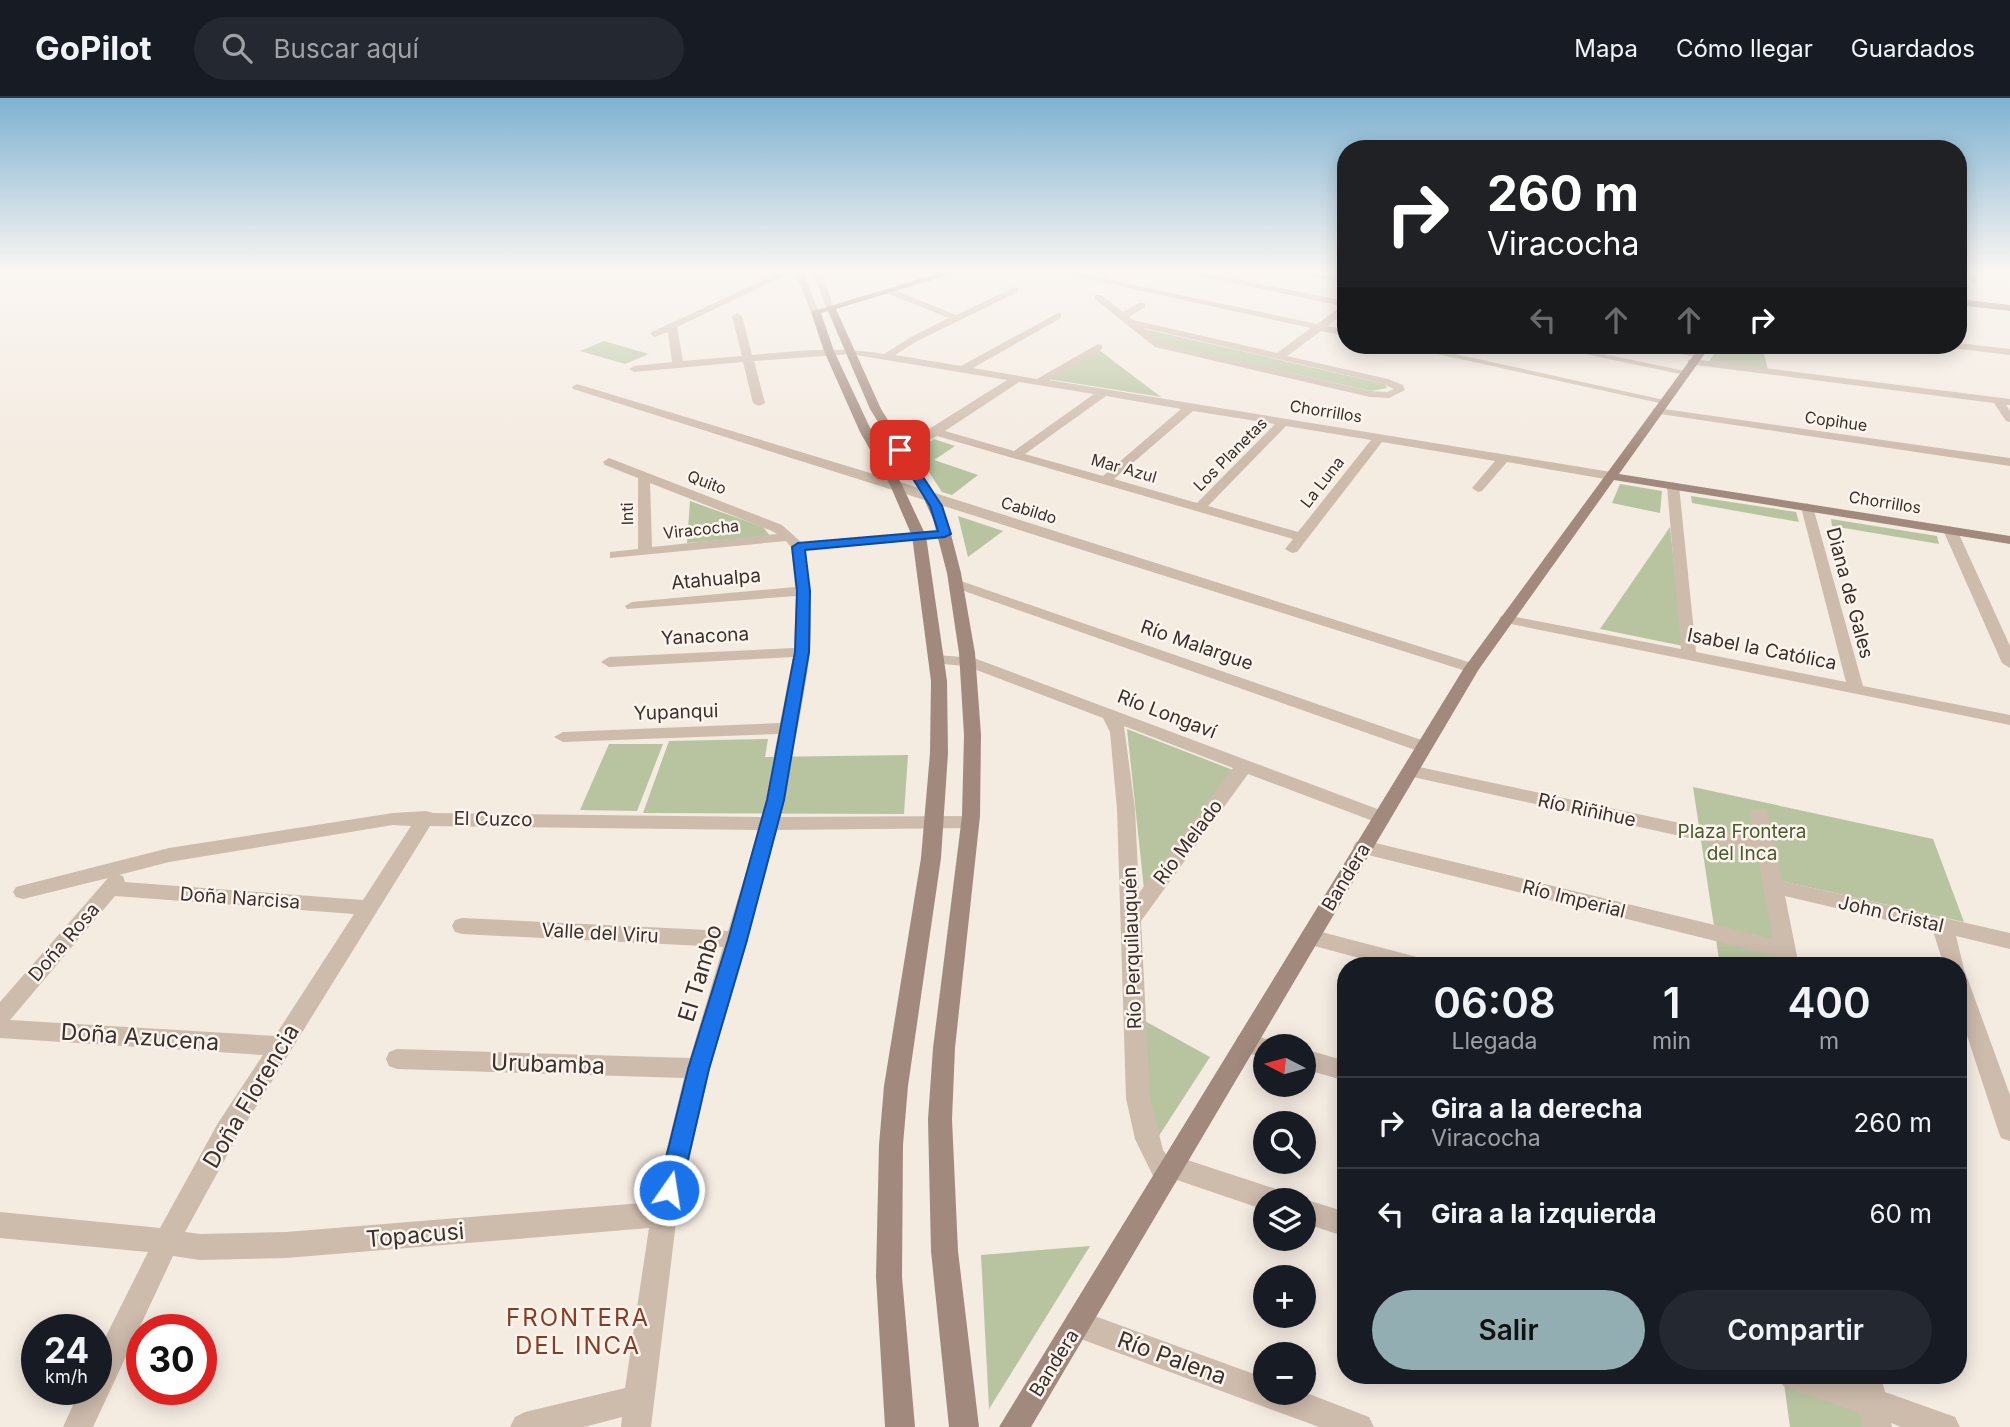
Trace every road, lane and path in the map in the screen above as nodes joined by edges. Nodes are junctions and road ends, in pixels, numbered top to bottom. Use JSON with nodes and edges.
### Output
{"nodes":[{"id":1,"x":674,"y":335,"type":"edge"},
{"id":2,"x":742,"y":335,"type":"edge"},
{"id":3,"x":824,"y":335,"type":"edge"},
{"id":4,"x":843,"y":335,"type":"edge"},
{"id":5,"x":922,"y":335,"type":"edge"},
{"id":6,"x":1024,"y":335,"type":"edge"},
{"id":7,"x":1147,"y":335,"type":"edge"},
{"id":8,"x":1189,"y":335,"type":"edge"},
{"id":9,"x":1311,"y":335,"type":"edge"},
{"id":10,"x":1098,"y":347,"type":"dead end"},
{"id":11,"x":1967,"y":347,"type":"edge"},
{"id":12,"x":829,"y":351,"type":"junction"},
{"id":13,"x":850,"y":351,"type":"junction"},
{"id":14,"x":2010,"y":352,"type":"edge"},
{"id":15,"x":1439,"y":354,"type":"edge"},
{"id":16,"x":1650,"y":354,"type":"edge"},
{"id":17,"x":886,"y":357,"type":"junction"},
{"id":18,"x":1279,"y":357,"type":"junction"},
{"id":19,"x":747,"y":358,"type":"junction"},
{"id":20,"x":1695,"y":358,"type":"edge"},
{"id":21,"x":678,"y":365,"type":"junction"},
{"id":22,"x":634,"y":369,"type":"dead end"},
{"id":23,"x":962,"y":370,"type":"junction"},
{"id":24,"x":1016,"y":379,"type":"junction"},
{"id":25,"x":1039,"y":382,"type":"junction"},
{"id":26,"x":577,"y":387,"type":"dead end"},
{"id":27,"x":1103,"y":393,"type":"junction"},
{"id":28,"x":2004,"y":401,"type":"edge"},
{"id":29,"x":758,"y":404,"type":"dead end"},
{"id":30,"x":1660,"y":406,"type":"junction"},
{"id":31,"x":1190,"y":407,"type":"junction"},
{"id":32,"x":2010,"y":419,"type":"edge"},
{"id":33,"x":1284,"y":422,"type":"junction"},
{"id":34,"x":936,"y":432,"type":"junction"},
{"id":35,"x":1379,"y":438,"type":"junction"},
{"id":36,"x":900,"y":450,"type":"junction"},
{"id":37,"x":1015,"y":455,"type":"junction"},
{"id":38,"x":1504,"y":458,"type":"junction"},
{"id":39,"x":609,"y":462,"type":"dead end"},
{"id":40,"x":2010,"y":463,"type":"edge"},
{"id":41,"x":644,"y":476,"type":"junction"},
{"id":42,"x":1611,"y":476,"type":"junction"},
{"id":43,"x":1105,"y":481,"type":"junction"},
{"id":44,"x":896,"y":485,"type":"junction"},
{"id":45,"x":1673,"y":486,"type":"junction"},
{"id":46,"x":1478,"y":488,"type":"dead end"},
{"id":47,"x":930,"y":497,"type":"junction"},
{"id":48,"x":1807,"y":507,"type":"junction"},
{"id":49,"x":1199,"y":508,"type":"junction"},
{"id":50,"x":1950,"y":530,"type":"junction"},
{"id":51,"x":945,"y":534,"type":"junction"},
{"id":52,"x":919,"y":536,"type":"junction"},
{"id":53,"x":1301,"y":537,"type":"junction"},
{"id":54,"x":2010,"y":540,"type":"edge"},
{"id":55,"x":794,"y":542,"type":"junction"},
{"id":56,"x":1292,"y":549,"type":"dead end"},
{"id":57,"x":645,"y":552,"type":"junction"},
{"id":58,"x":615,"y":555,"type":"dead end"},
{"id":59,"x":955,"y":583,"type":"junction"},
{"id":60,"x":803,"y":591,"type":"junction"},
{"id":61,"x":632,"y":606,"type":"dead end"},
{"id":62,"x":1506,"y":619,"type":"junction"},
{"id":63,"x":802,"y":652,"type":"junction"},
{"id":64,"x":1689,"y":656,"type":"junction"},
{"id":65,"x":937,"y":660,"type":"junction"},
{"id":66,"x":968,"y":661,"type":"junction"},
{"id":67,"x":609,"y":662,"type":"dead end"},
{"id":68,"x":2010,"y":663,"type":"edge"},
{"id":69,"x":1472,"y":668,"type":"junction"},
{"id":70,"x":1856,"y":690,"type":"junction"},
{"id":71,"x":1110,"y":715,"type":"junction"},
{"id":72,"x":2010,"y":720,"type":"edge"},
{"id":73,"x":790,"y":728,"type":"junction"},
{"id":74,"x":563,"y":737,"type":"dead end"},
{"id":75,"x":1424,"y":747,"type":"junction"},
{"id":76,"x":1244,"y":766,"type":"junction"},
{"id":77,"x":1410,"y":771,"type":"junction"},
{"id":78,"x":1759,"y":813,"type":"dead end"},
{"id":79,"x":426,"y":817,"type":"junction"},
{"id":80,"x":1381,"y":818,"type":"junction"},
{"id":81,"x":935,"y":822,"type":"junction"},
{"id":82,"x":970,"y":822,"type":"junction"},
{"id":83,"x":770,"y":824,"type":"junction"},
{"id":84,"x":1363,"y":847,"type":"junction"},
{"id":85,"x":1765,"y":848,"type":"junction"},
{"id":86,"x":127,"y":866,"type":"junction"},
{"id":87,"x":1773,"y":886,"type":"junction"},
{"id":88,"x":110,"y":888,"type":"junction"},
{"id":89,"x":23,"y":892,"type":"dead end"},
{"id":90,"x":370,"y":908,"type":"junction"},
{"id":91,"x":1132,"y":918,"type":"junction"},
{"id":92,"x":462,"y":926,"type":"dead end"},
{"id":93,"x":1942,"y":926,"type":"junction"},
{"id":94,"x":1310,"y":937,"type":"junction"},
{"id":95,"x":738,"y":940,"type":"junction"},
{"id":96,"x":2010,"y":941,"type":"edge"},
{"id":97,"x":1387,"y":957,"type":"edge"},
{"id":98,"x":1782,"y":957,"type":"edge"},
{"id":99,"x":1786,"y":957,"type":"edge"},
{"id":100,"x":1952,"y":957,"type":"edge"},
{"id":101,"x":1967,"y":1002,"type":"edge"},
{"id":102,"x":0,"y":1017,"type":"edge"},
{"id":103,"x":0,"y":1029,"type":"edge"},
{"id":104,"x":1262,"y":1034,"type":"edge"},
{"id":105,"x":279,"y":1046,"type":"junction"},
{"id":106,"x":1253,"y":1049,"type":"edge"},
{"id":107,"x":397,"y":1059,"type":"dead end"},
{"id":108,"x":1316,"y":1062,"type":"edge"},
{"id":109,"x":1337,"y":1068,"type":"edge"},
{"id":110,"x":698,"y":1069,"type":"junction"},
{"id":111,"x":2010,"y":1130,"type":"edge"},
{"id":112,"x":1169,"y":1171,"type":"junction"},
{"id":113,"x":1253,"y":1194,"type":"edge"},
{"id":114,"x":664,"y":1214,"type":"junction"},
{"id":115,"x":1316,"y":1215,"type":"edge"},
{"id":116,"x":1337,"y":1222,"type":"edge"},
{"id":117,"x":0,"y":1225,"type":"edge"},
{"id":118,"x":167,"y":1240,"type":"junction"},
{"id":119,"x":1078,"y":1324,"type":"junction"},
{"id":120,"x":112,"y":1355,"type":"edge"},
{"id":121,"x":1817,"y":1384,"type":"edge"},
{"id":122,"x":1253,"y":1388,"type":"edge"},
{"id":123,"x":1872,"y":1402,"type":"edge"},
{"id":124,"x":88,"y":1405,"type":"edge"},
{"id":125,"x":1299,"y":1405,"type":"edge"},
{"id":126,"x":637,"y":1413,"type":"edge"},
{"id":127,"x":78,"y":1427,"type":"edge"},
{"id":128,"x":524,"y":1427,"type":"edge"},
{"id":129,"x":900,"y":1427,"type":"edge"},
{"id":130,"x":964,"y":1427,"type":"edge"},
{"id":131,"x":1014,"y":1427,"type":"edge"},
{"id":132,"x":1359,"y":1427,"type":"edge"},
{"id":133,"x":1945,"y":1427,"type":"edge"}],
"edges":[{"from":1,"to":21,"type":"street"},
{"from":2,"to":19,"type":"street"},
{"from":3,"to":12,"type":"street"},
{"from":4,"to":13,"type":"street"},
{"from":5,"to":17,"type":"street"},
{"from":6,"to":23,"type":"street"},
{"from":7,"to":18,"type":"street"},
{"from":8,"to":18,"type":"street"},
{"from":9,"to":18,"type":"street"},
{"from":10,"to":25,"type":"street"},
{"from":11,"to":14,"type":"street"},
{"from":12,"to":13,"type":"street","name":"Chorrillos"},
{"from":12,"to":19,"type":"street","name":"Chorrillos"},
{"from":12,"to":44,"type":"street"},
{"from":13,"to":17,"type":"street","name":"Chorrillos"},
{"from":13,"to":36,"type":"street"},
{"from":15,"to":30,"type":"street","name":"Copihue"},
{"from":16,"to":20,"type":"street"},
{"from":17,"to":23,"type":"street","name":"Chorrillos"},
{"from":19,"to":21,"type":"street","name":"Chorrillos"},
{"from":19,"to":29,"type":"street"},
{"from":20,"to":28,"type":"street"},
{"from":20,"to":30,"type":"street","name":"Bandera"},
{"from":21,"to":22,"type":"street","name":"Chorrillos"},
{"from":23,"to":24,"type":"street","name":"Chorrillos"},
{"from":24,"to":25,"type":"street","name":"Chorrillos"},
{"from":24,"to":34,"type":"street"},
{"from":25,"to":27,"type":"street","name":"Chorrillos"},
{"from":26,"to":44,"type":"street","name":"Cabildo"},
{"from":27,"to":31,"type":"street","name":"Chorrillos"},
{"from":27,"to":37,"type":"street"},
{"from":28,"to":32,"type":"street"},
{"from":30,"to":40,"type":"street","name":"Copihue"},
{"from":30,"to":42,"type":"street","name":"Bandera"},
{"from":31,"to":33,"type":"street","name":"Chorrillos"},
{"from":31,"to":43,"type":"street"},
{"from":33,"to":35,"type":"street","name":"Chorrillos"},
{"from":33,"to":49,"type":"street","name":"Los Planetas"},
{"from":34,"to":36,"type":"street"},
{"from":34,"to":37,"type":"street","name":"Mar Azul"},
{"from":35,"to":38,"type":"street","name":"Chorrillos"},
{"from":35,"to":53,"type":"street","name":"La Luna"},
{"from":36,"to":47,"type":"street"},
{"from":37,"to":43,"type":"street","name":"Mar Azul"},
{"from":38,"to":42,"type":"street","name":"Chorrillos"},
{"from":38,"to":46,"type":"street"},
{"from":39,"to":41,"type":"street","name":"Quito"},
{"from":41,"to":55,"type":"street","name":"Quito"},
{"from":41,"to":57,"type":"street","name":"Inti"},
{"from":42,"to":45,"type":"street","name":"Chorrillos"},
{"from":42,"to":62,"type":"street","name":"Bandera"},
{"from":43,"to":49,"type":"street","name":"Mar Azul"},
{"from":44,"to":47,"type":"street","name":"Cabildo"},
{"from":44,"to":52,"type":"street"},
{"from":45,"to":48,"type":"street","name":"Chorrillos"},
{"from":45,"to":64,"type":"street"},
{"from":47,"to":51,"type":"street"},
{"from":47,"to":69,"type":"street","name":"Cabildo"},
{"from":48,"to":50,"type":"street","name":"Chorrillos"},
{"from":48,"to":70,"type":"street","name":"Diana de Gales"},
{"from":49,"to":53,"type":"street","name":"Mar Azul"},
{"from":50,"to":54,"type":"street","name":"Chorrillos"},
{"from":50,"to":68,"type":"street"},
{"from":51,"to":52,"type":"street","name":"Viracocha"},
{"from":51,"to":59,"type":"street"},
{"from":52,"to":55,"type":"street","name":"Viracocha"},
{"from":52,"to":65,"type":"street"},
{"from":53,"to":56,"type":"street","name":"La Luna"},
{"from":55,"to":57,"type":"street","name":"Viracocha"},
{"from":55,"to":60,"type":"street","name":"El Tambo"},
{"from":57,"to":58,"type":"street","name":"Viracocha"},
{"from":59,"to":66,"type":"street"},
{"from":59,"to":75,"type":"street","name":"Río Malargue"},
{"from":60,"to":61,"type":"street","name":"Atahualpa"},
{"from":60,"to":63,"type":"street","name":"El Tambo"},
{"from":62,"to":64,"type":"street","name":"Isabel la Católica"},
{"from":62,"to":69,"type":"street","name":"Bandera"},
{"from":63,"to":67,"type":"street","name":"Yanacona"},
{"from":63,"to":73,"type":"street","name":"El Tambo"},
{"from":64,"to":70,"type":"street","name":"Isabel la Católica"},
{"from":65,"to":66,"type":"street","name":"Río Longaví"},
{"from":65,"to":81,"type":"street"},
{"from":66,"to":71,"type":"street","name":"Río Longaví"},
{"from":66,"to":82,"type":"street"},
{"from":69,"to":75,"type":"street","name":"Bandera"},
{"from":70,"to":72,"type":"street","name":"Isabel la Católica"},
{"from":71,"to":76,"type":"street","name":"Río Longaví"},
{"from":71,"to":91,"type":"street","name":"Río Perquilauquén"},
{"from":73,"to":74,"type":"street","name":"Yupanqui"},
{"from":73,"to":83,"type":"street","name":"El Tambo"},
{"from":75,"to":77,"type":"street","name":"Bandera"},
{"from":76,"to":80,"type":"street","name":"Río Longaví"},
{"from":76,"to":91,"type":"street","name":"Río Melado"},
{"from":77,"to":80,"type":"street","name":"Bandera"},
{"from":77,"to":85,"type":"street","name":"Río Riñihue"},
{"from":78,"to":85,"type":"street"},
{"from":79,"to":83,"type":"street","name":"El Cuzco"},
{"from":79,"to":86,"type":"street","name":"El Cuzco"},
{"from":79,"to":90,"type":"street","name":"Doña Florencia"},
{"from":80,"to":84,"type":"street","name":"Bandera"},
{"from":81,"to":82,"type":"street","name":"El Cuzco"},
{"from":81,"to":83,"type":"street","name":"El Cuzco"},
{"from":81,"to":129,"type":"street"},
{"from":82,"to":130,"type":"street"},
{"from":83,"to":95,"type":"street","name":"El Tambo"},
{"from":84,"to":94,"type":"street","name":"Bandera"},
{"from":84,"to":98,"type":"street","name":"Río Imperial"},
{"from":85,"to":87,"type":"street"},
{"from":86,"to":88,"type":"street","name":"Doña Rosa"},
{"from":86,"to":89,"type":"street","name":"El Cuzco"},
{"from":87,"to":93,"type":"street","name":"John Cristal"},
{"from":87,"to":99,"type":"street"},
{"from":88,"to":90,"type":"street","name":"Doña Narcisa"},
{"from":88,"to":102,"type":"street","name":"Doña Rosa"},
{"from":90,"to":105,"type":"street","name":"Doña Florencia"},
{"from":91,"to":112,"type":"street","name":"Río Perquilauquén"},
{"from":92,"to":95,"type":"street","name":"Valle del Viru"},
{"from":93,"to":96,"type":"street","name":"John Cristal"},
{"from":93,"to":100,"type":"street"},
{"from":94,"to":97,"type":"street"},
{"from":94,"to":104,"type":"street","name":"Bandera"},
{"from":95,"to":110,"type":"street","name":"El Tambo"},
{"from":101,"to":111,"type":"street"},
{"from":103,"to":105,"type":"street","name":"Doña Azucena"},
{"from":105,"to":118,"type":"street","name":"Doña Florencia"},
{"from":106,"to":112,"type":"street","name":"Bandera"},
{"from":107,"to":110,"type":"street","name":"Urubamba"},
{"from":108,"to":109,"type":"street"},
{"from":110,"to":114,"type":"street","name":"El Tambo"},
{"from":112,"to":113,"type":"street"},
{"from":112,"to":119,"type":"street","name":"Bandera"},
{"from":114,"to":118,"type":"street","name":"Topacusi"},
{"from":114,"to":126,"type":"street","name":"El Tambo"},
{"from":115,"to":116,"type":"street"},
{"from":117,"to":118,"type":"street","name":"Topacusi"},
{"from":118,"to":120,"type":"street","name":"Doña Florencia"},
{"from":119,"to":122,"type":"street","name":"Río Palena"},
{"from":119,"to":131,"type":"street","name":"Bandera"},
{"from":121,"to":123,"type":"street"},
{"from":123,"to":133,"type":"street"},
{"from":124,"to":127,"type":"street","name":"Doña Florencia"},
{"from":125,"to":132,"type":"street","name":"Río Palena"},
{"from":126,"to":128,"type":"street"}]}
